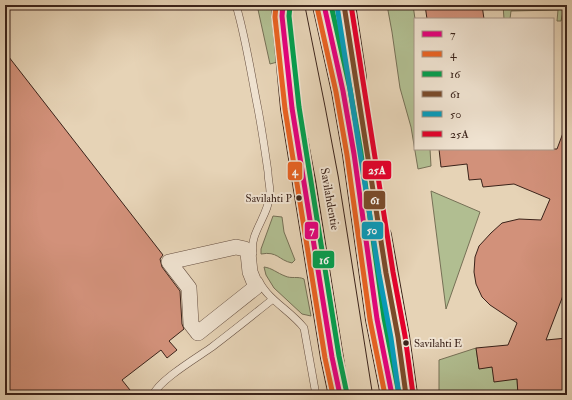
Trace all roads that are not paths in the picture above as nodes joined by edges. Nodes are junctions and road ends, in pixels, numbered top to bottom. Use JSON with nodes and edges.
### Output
{"nodes":[{"id":1,"x":236,"y":5,"type":"edge"},
{"id":2,"x":283,"y":5,"type":"edge"},
{"id":3,"x":293,"y":5,"type":"edge"},
{"id":4,"x":324,"y":5,"type":"edge"},
{"id":5,"x":344,"y":5,"type":"edge"},
{"id":6,"x":256,"y":287,"type":"joint"},
{"id":7,"x":273,"y":299,"type":"junction"},
{"id":8,"x":153,"y":395,"type":"edge"},
{"id":9,"x":316,"y":395,"type":"edge"},
{"id":10,"x":340,"y":395,"type":"edge"},
{"id":11,"x":361,"y":395,"type":"edge"},
{"id":12,"x":392,"y":395,"type":"edge"},
{"id":13,"x":406,"y":395,"type":"edge"}],
"edges":[{"from":1,"to":7,"type":"lane"},
{"from":2,"to":10,"type":"main road"},
{"from":3,"to":11,"type":"main road","name":"Savilahdentie"},
{"from":4,"to":12,"type":"main road"},
{"from":5,"to":13,"type":"main road"},
{"from":6,"to":6,"type":"street"},
{"from":7,"to":8,"type":"lane"},
{"from":7,"to":9,"type":"lane"}]}
